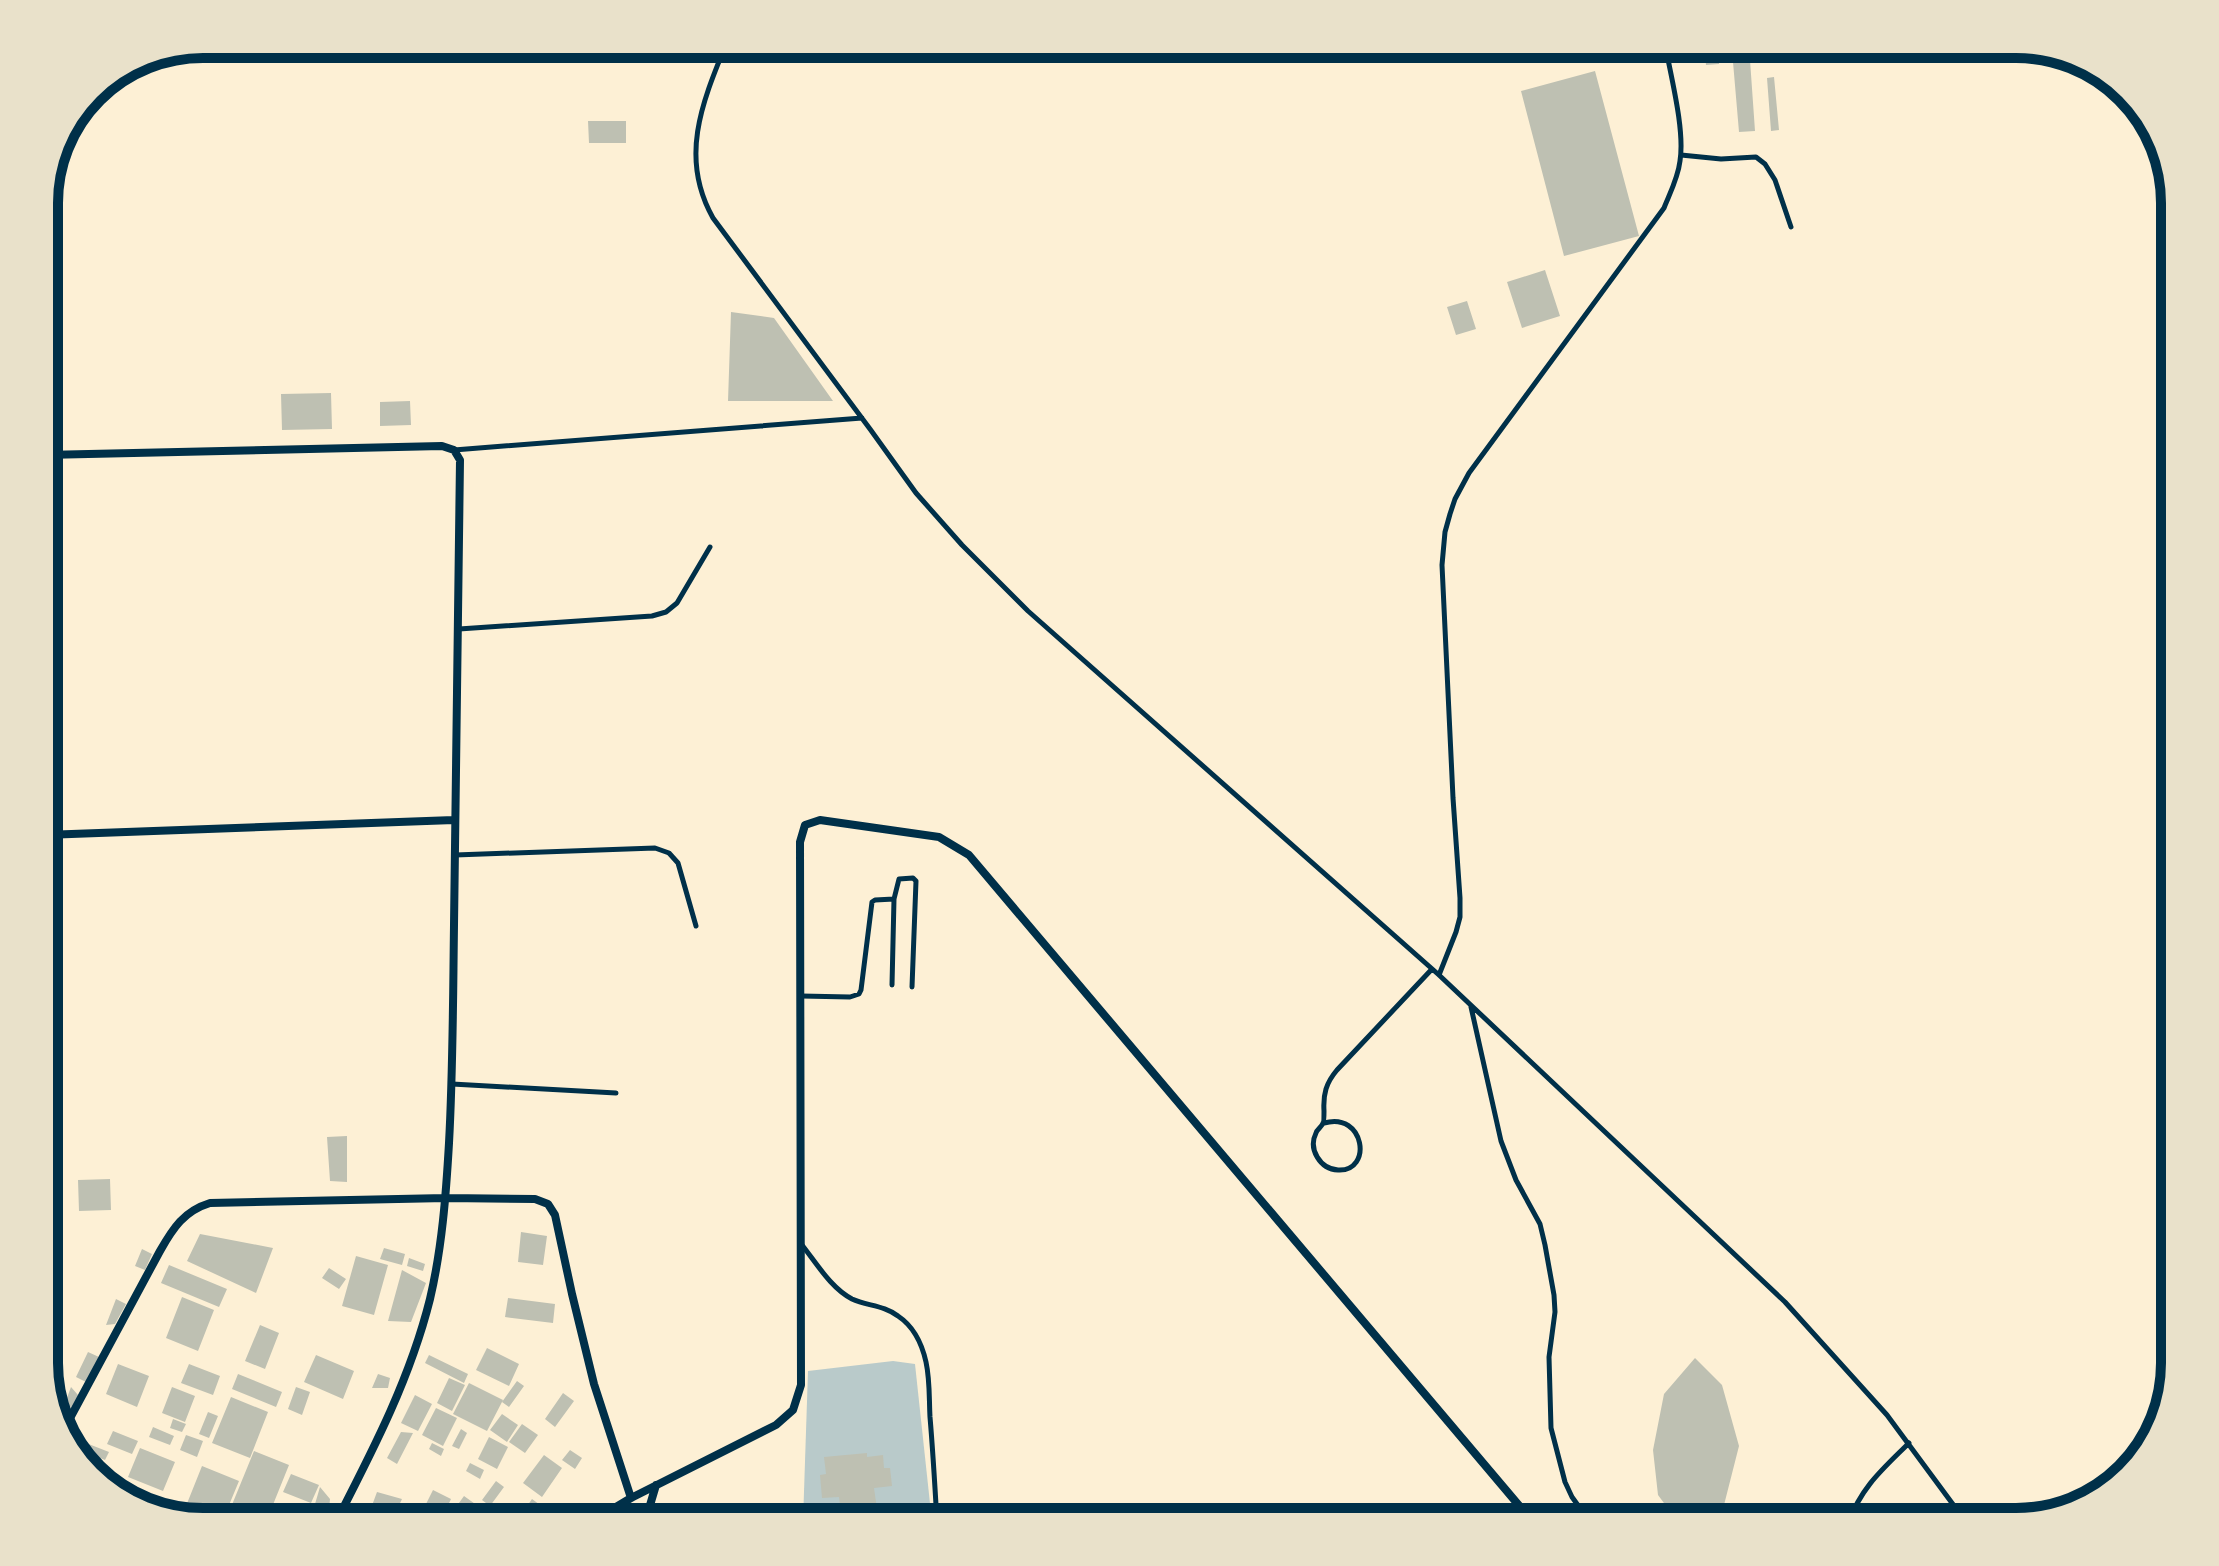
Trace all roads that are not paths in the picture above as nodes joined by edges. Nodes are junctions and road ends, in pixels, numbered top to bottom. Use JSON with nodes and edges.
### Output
{"nodes":[{"id":1,"x":720,"y":58,"type":"edge"},
{"id":2,"x":1667,"y":58,"type":"edge"},
{"id":3,"x":1681,"y":155,"type":"junction"},
{"id":4,"x":1791,"y":227,"type":"dead end"},
{"id":5,"x":862,"y":418,"type":"junction"},
{"id":6,"x":454,"y":450,"type":"junction"},
{"id":7,"x":58,"y":455,"type":"edge"},
{"id":8,"x":710,"y":547,"type":"dead end"},
{"id":9,"x":459,"y":629,"type":"junction"},
{"id":10,"x":454,"y":820,"type":"junction"},
{"id":11,"x":58,"y":834,"type":"edge"},
{"id":12,"x":454,"y":855,"type":"junction"},
{"id":13,"x":894,"y":899,"type":"junction"},
{"id":14,"x":696,"y":926,"type":"dead end"},
{"id":15,"x":1432,"y":969,"type":"junction"},
{"id":16,"x":1439,"y":975,"type":"junction"},
{"id":17,"x":892,"y":985,"type":"dead end"},
{"id":18,"x":912,"y":987,"type":"dead end"},
{"id":19,"x":800,"y":996,"type":"junction"},
{"id":20,"x":1471,"y":1006,"type":"junction"},
{"id":21,"x":452,"y":1084,"type":"junction"},
{"id":22,"x":616,"y":1093,"type":"dead end"},
{"id":23,"x":1324,"y":1123,"type":"junction"},
{"id":24,"x":446,"y":1198,"type":"junction"},
{"id":25,"x":800,"y":1242,"type":"junction"},
{"id":26,"x":69,"y":1419,"type":"edge"},
{"id":27,"x":1909,"y":1443,"type":"junction"},
{"id":28,"x":656,"y":1485,"type":"junction"},
{"id":29,"x":631,"y":1498,"type":"junction"},
{"id":30,"x":343,"y":1508,"type":"edge"},
{"id":31,"x":614,"y":1508,"type":"edge"},
{"id":32,"x":649,"y":1508,"type":"edge"},
{"id":33,"x":936,"y":1508,"type":"edge"},
{"id":34,"x":1521,"y":1508,"type":"edge"},
{"id":35,"x":1580,"y":1508,"type":"edge"},
{"id":36,"x":1853,"y":1508,"type":"edge"},
{"id":37,"x":1956,"y":1508,"type":"edge"}],
"edges":[{"from":1,"to":5,"type":"lane"},
{"from":2,"to":3,"type":"lane"},
{"from":3,"to":4,"type":"lane"},
{"from":3,"to":16,"type":"lane"},
{"from":5,"to":6,"type":"lane"},
{"from":5,"to":15,"type":"lane"},
{"from":6,"to":7,"type":"street"},
{"from":6,"to":9,"type":"street"},
{"from":8,"to":9,"type":"lane"},
{"from":9,"to":10,"type":"street"},
{"from":10,"to":11,"type":"street"},
{"from":10,"to":12,"type":"street"},
{"from":12,"to":14,"type":"lane"},
{"from":12,"to":21,"type":"street"},
{"from":13,"to":17,"type":"lane"},
{"from":13,"to":18,"type":"lane"},
{"from":13,"to":19,"type":"lane"},
{"from":15,"to":16,"type":"lane"},
{"from":15,"to":23,"type":"lane"},
{"from":16,"to":20,"type":"lane"},
{"from":19,"to":25,"type":"street"},
{"from":19,"to":34,"type":"street"},
{"from":20,"to":27,"type":"lane"},
{"from":20,"to":35,"type":"lane"},
{"from":21,"to":22,"type":"lane"},
{"from":21,"to":24,"type":"street"},
{"from":23,"to":23,"type":"lane"},
{"from":24,"to":26,"type":"street"},
{"from":24,"to":29,"type":"street"},
{"from":24,"to":30,"type":"street"},
{"from":25,"to":28,"type":"street"},
{"from":25,"to":33,"type":"lane"},
{"from":27,"to":36,"type":"lane"},
{"from":27,"to":37,"type":"lane"},
{"from":28,"to":29,"type":"street"},
{"from":28,"to":32,"type":"street"},
{"from":29,"to":31,"type":"street"}]}
